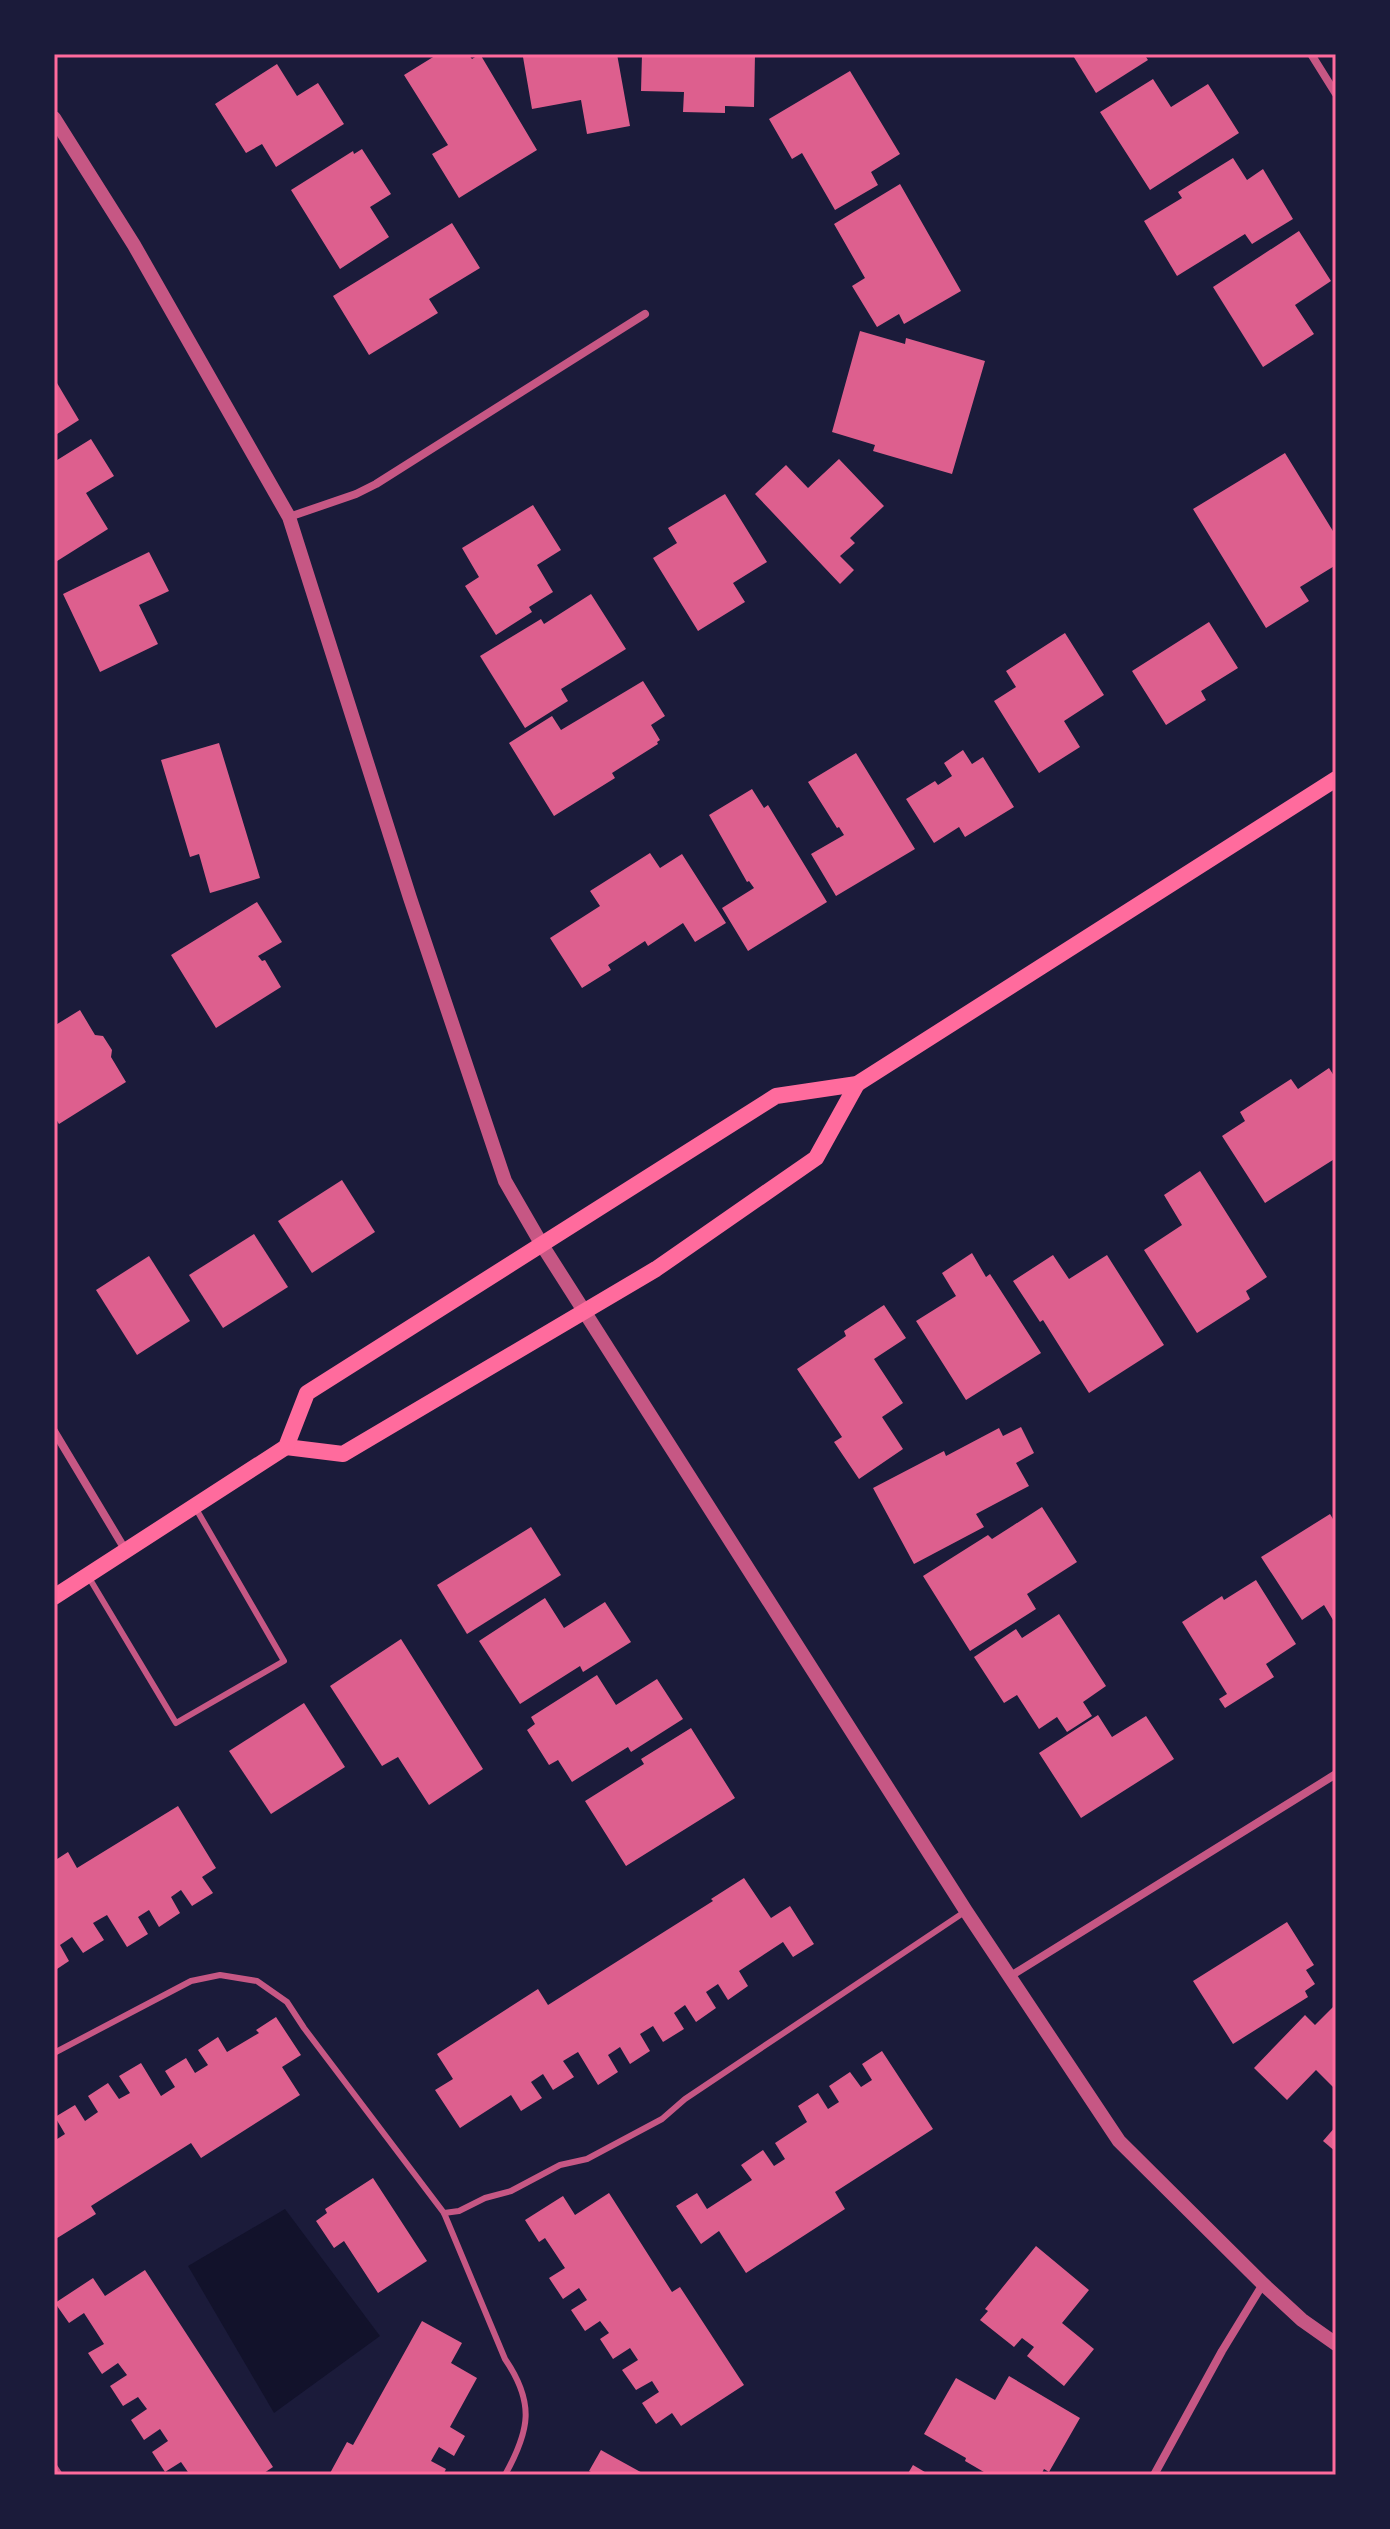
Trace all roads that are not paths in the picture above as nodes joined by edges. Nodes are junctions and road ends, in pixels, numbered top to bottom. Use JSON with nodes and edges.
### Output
{"nodes":[{"id":1,"x":1311,"y":54,"type":"edge"},
{"id":2,"x":1336,"y":94,"type":"edge"},
{"id":3,"x":54,"y":118,"type":"edge"},
{"id":4,"x":645,"y":314,"type":"dead end"},
{"id":5,"x":289,"y":517,"type":"junction"},
{"id":6,"x":1336,"y":779,"type":"edge"},
{"id":7,"x":857,"y":1084,"type":"junction"},
{"id":8,"x":542,"y":1245,"type":"junction"},
{"id":9,"x":583,"y":1313,"type":"junction"},
{"id":10,"x":54,"y":1431,"type":"edge"},
{"id":11,"x":286,"y":1447,"type":"junction"},
{"id":12,"x":195,"y":1507,"type":"junction"},
{"id":13,"x":126,"y":1552,"type":"junction"},
{"id":14,"x":88,"y":1576,"type":"junction"},
{"id":15,"x":54,"y":1597,"type":"edge"},
{"id":16,"x":1336,"y":1774,"type":"edge"},
{"id":17,"x":966,"y":1911,"type":"junction"},
{"id":18,"x":1009,"y":1977,"type":"junction"},
{"id":19,"x":54,"y":2053,"type":"edge"},
{"id":20,"x":444,"y":2213,"type":"junction"},
{"id":21,"x":1263,"y":2284,"type":"junction"},
{"id":22,"x":1336,"y":2344,"type":"edge"},
{"id":23,"x":54,"y":2466,"type":"edge"},
{"id":24,"x":60,"y":2475,"type":"edge"},
{"id":25,"x":505,"y":2475,"type":"edge"},
{"id":26,"x":1154,"y":2475,"type":"edge"}],
"edges":[{"from":1,"to":2,"type":"street"},
{"from":3,"to":5,"type":"street"},
{"from":4,"to":5,"type":"street"},
{"from":5,"to":8,"type":"street"},
{"from":6,"to":7,"type":"main road"},
{"from":7,"to":8,"type":"main road"},
{"from":7,"to":9,"type":"main road"},
{"from":8,"to":9,"type":"street"},
{"from":8,"to":11,"type":"main road"},
{"from":9,"to":11,"type":"main road"},
{"from":9,"to":17,"type":"street"},
{"from":10,"to":13,"type":"street"},
{"from":11,"to":12,"type":"main road"},
{"from":12,"to":13,"type":"main road"},
{"from":12,"to":14,"type":"lane"},
{"from":13,"to":14,"type":"main road"},
{"from":14,"to":15,"type":"main road"},
{"from":16,"to":18,"type":"street"},
{"from":17,"to":18,"type":"street"},
{"from":17,"to":20,"type":"lane"},
{"from":18,"to":21,"type":"street"},
{"from":19,"to":20,"type":"lane"},
{"from":20,"to":25,"type":"lane"},
{"from":21,"to":22,"type":"street"},
{"from":21,"to":26,"type":"street"},
{"from":23,"to":24,"type":"lane"}]}
